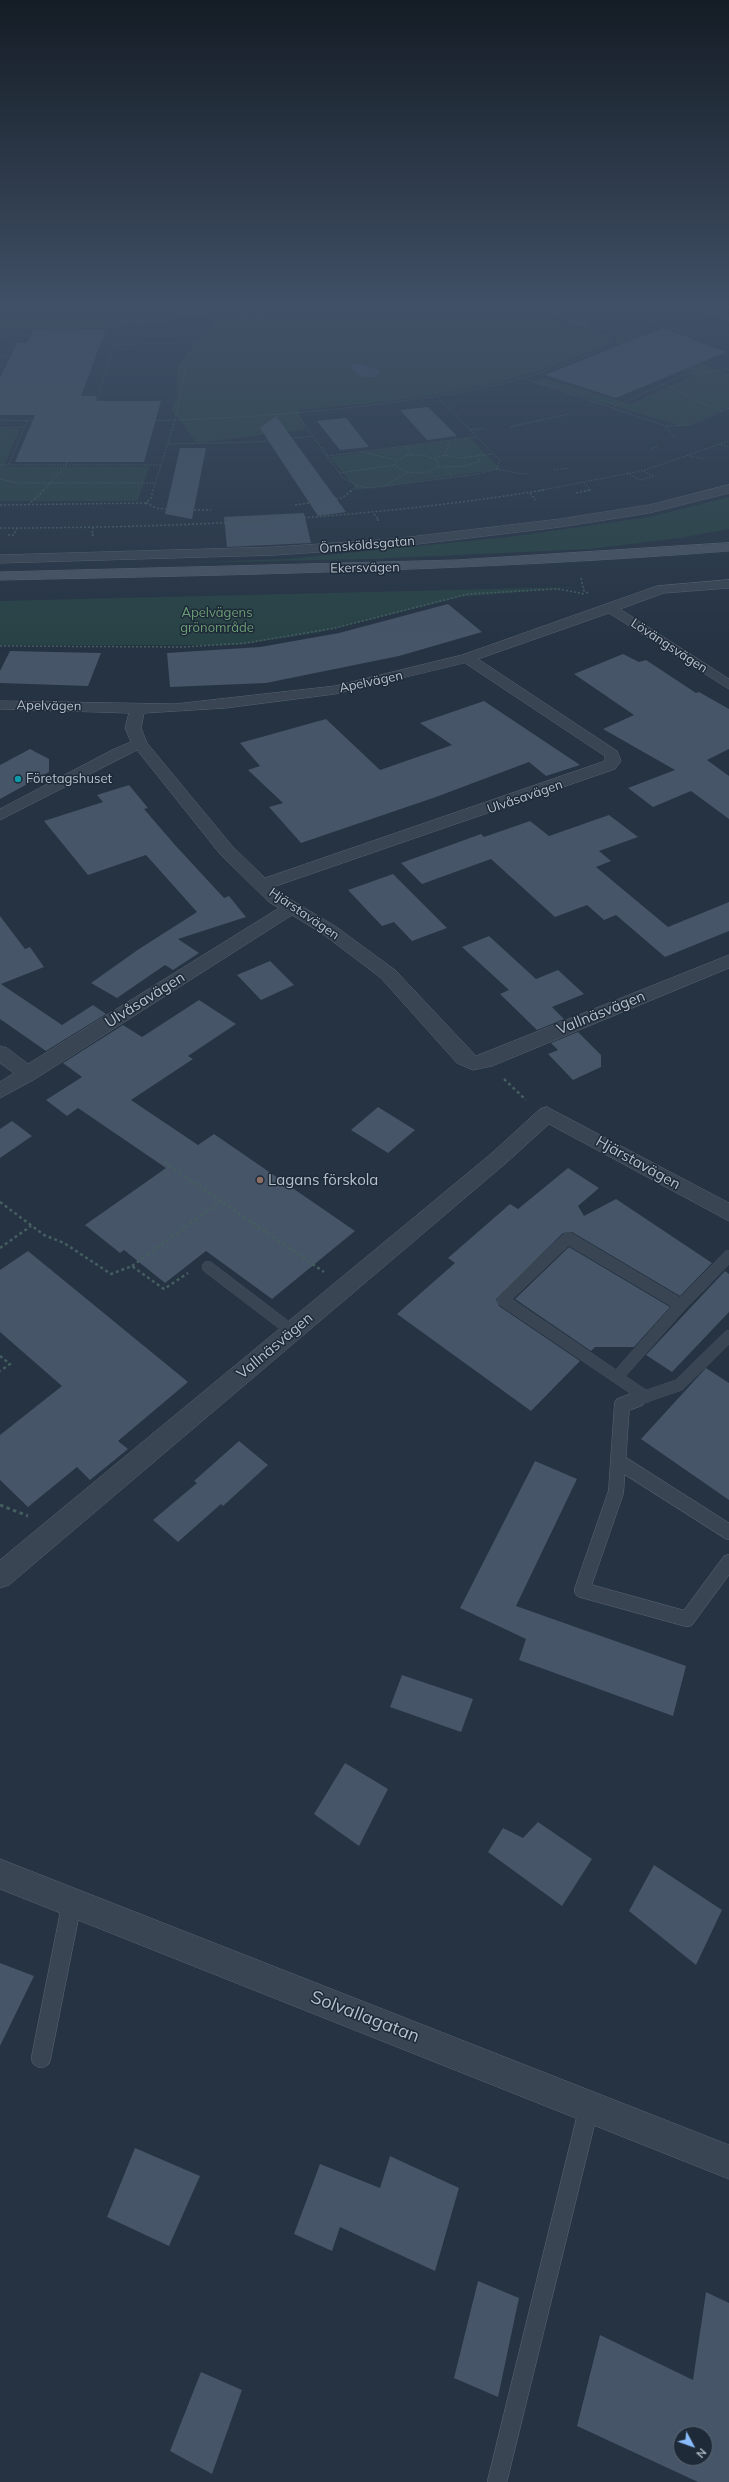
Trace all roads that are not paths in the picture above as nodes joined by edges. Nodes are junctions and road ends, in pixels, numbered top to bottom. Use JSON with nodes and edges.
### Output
{"nodes":[{"id":1,"x":729,"y":489,"type":"edge"},
{"id":2,"x":729,"y":547,"type":"edge"},
{"id":3,"x":0,"y":559,"type":"edge"},
{"id":4,"x":729,"y":559,"type":"edge"},
{"id":5,"x":0,"y":576,"type":"edge"},
{"id":6,"x":729,"y":584,"type":"edge"},
{"id":7,"x":0,"y":586,"type":"edge"},
{"id":8,"x":610,"y":608,"type":"junction"},
{"id":9,"x":467,"y":658,"type":"junction"},
{"id":10,"x":729,"y":685,"type":"edge"},
{"id":11,"x":0,"y":705,"type":"edge"},
{"id":12,"x":138,"y":709,"type":"junction"},
{"id":13,"x":140,"y":744,"type":"junction"},
{"id":14,"x":0,"y":815,"type":"edge"},
{"id":15,"x":262,"y":885,"type":"junction"},
{"id":16,"x":291,"y":908,"type":"junction"},
{"id":17,"x":729,"y":961,"type":"edge"},
{"id":18,"x":0,"y":1053,"type":"edge"},
{"id":19,"x":479,"y":1062,"type":"joint"},
{"id":20,"x":28,"y":1074,"type":"junction"},
{"id":21,"x":0,"y":1091,"type":"edge"},
{"id":22,"x":547,"y":1114,"type":"joint"},
{"id":23,"x":729,"y":1213,"type":"edge"},
{"id":24,"x":729,"y":1256,"type":"edge"},
{"id":25,"x":208,"y":1267,"type":"road end"},
{"id":26,"x":681,"y":1305,"type":"junction"},
{"id":27,"x":292,"y":1331,"type":"junction"},
{"id":28,"x":729,"y":1336,"type":"edge"},
{"id":29,"x":617,"y":1377,"type":"junction"},
{"id":30,"x":646,"y":1397,"type":"junction"},
{"id":31,"x":619,"y":1462,"type":"junction"},
{"id":32,"x":729,"y":1532,"type":"edge"},
{"id":33,"x":729,"y":1562,"type":"edge"},
{"id":34,"x":0,"y":1576,"type":"edge"},
{"id":35,"x":0,"y":1874,"type":"edge"},
{"id":36,"x":72,"y":1902,"type":"junction"},
{"id":37,"x":41,"y":2058,"type":"dead end"},
{"id":38,"x":589,"y":2106,"type":"junction"},
{"id":39,"x":729,"y":2162,"type":"edge"},
{"id":40,"x":497,"y":2482,"type":"edge"}],
"edges":[{"from":1,"to":3,"type":"street","name":"Örnsköldsgatan"},
{"from":2,"to":5,"type":"main road","name":"Ekersvägen"},
{"from":4,"to":7,"type":"main road","name":"Ekersvägen"},
{"from":6,"to":8,"type":"street","name":"Apelvägen"},
{"from":8,"to":9,"type":"street","name":"Apelvägen"},
{"from":8,"to":10,"type":"street","name":"Lövängsvägen"},
{"from":9,"to":12,"type":"street","name":"Apelvägen"},
{"from":9,"to":15,"type":"street","name":"Ulvåsavägen"},
{"from":11,"to":12,"type":"street","name":"Apelvägen"},
{"from":12,"to":13,"type":"street","name":"Hjärstavägen"},
{"from":13,"to":14,"type":"street"},
{"from":13,"to":15,"type":"street","name":"Hjärstavägen"},
{"from":15,"to":16,"type":"street","name":"Hjärstavägen"},
{"from":16,"to":19,"type":"street","name":"Hjärstavägen"},
{"from":16,"to":20,"type":"street","name":"Ulvåsavägen"},
{"from":17,"to":19,"type":"street","name":"Vallnäsvägen"},
{"from":18,"to":20,"type":"street"},
{"from":20,"to":21,"type":"street","name":"Ulvåsavägen"},
{"from":22,"to":23,"type":"street","name":"Hjärstavägen"},
{"from":22,"to":27,"type":"street","name":"Vallnäsvägen"},
{"from":24,"to":26,"type":"lane"},
{"from":25,"to":27,"type":"lane"},
{"from":26,"to":29,"type":"lane"},
{"from":26,"to":29,"type":"lane"},
{"from":27,"to":34,"type":"street","name":"Vallnäsvägen"},
{"from":28,"to":30,"type":"lane"},
{"from":29,"to":30,"type":"lane"},
{"from":30,"to":31,"type":"lane"},
{"from":31,"to":32,"type":"lane"},
{"from":31,"to":33,"type":"lane"},
{"from":35,"to":36,"type":"street","name":"Solvallagatan"},
{"from":36,"to":37,"type":"lane"},
{"from":36,"to":38,"type":"street","name":"Solvallagatan"},
{"from":38,"to":39,"type":"street","name":"Solvallagatan"},
{"from":38,"to":40,"type":"lane"}]}
